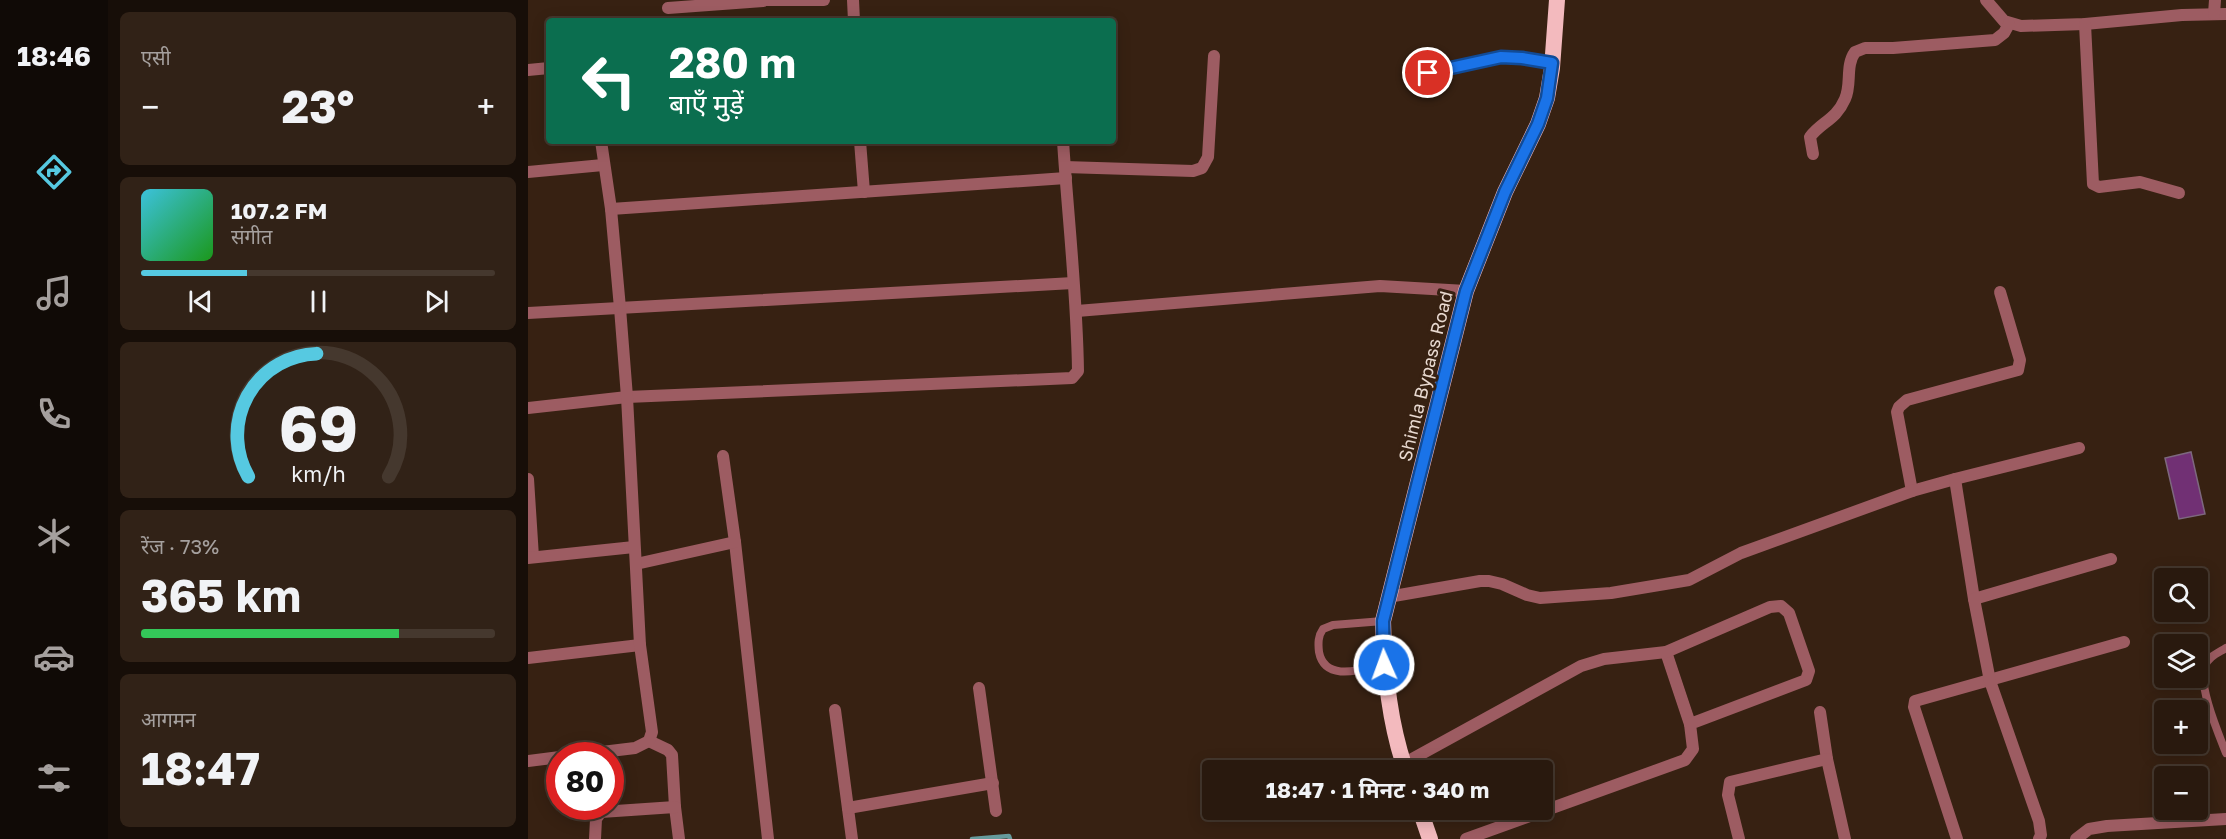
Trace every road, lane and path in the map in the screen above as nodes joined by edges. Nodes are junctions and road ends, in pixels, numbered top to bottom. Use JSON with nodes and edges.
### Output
{"nodes":[{"id":1,"x":763,"y":0,"type":"edge"},
{"id":2,"x":824,"y":0,"type":"edge"},
{"id":3,"x":853,"y":0,"type":"edge"},
{"id":4,"x":1557,"y":0,"type":"edge"},
{"id":5,"x":1986,"y":0,"type":"edge"},
{"id":6,"x":2215,"y":0,"type":"edge"},
{"id":7,"x":668,"y":8,"type":"dead end"},
{"id":8,"x":2220,"y":14,"type":"edge"},
{"id":9,"x":854,"y":18,"type":"edge"},
{"id":10,"x":2009,"y":24,"type":"junction"},
{"id":11,"x":2085,"y":24,"type":"junction"},
{"id":12,"x":1214,"y":56,"type":"dead end"},
{"id":13,"x":1552,"y":63,"type":"junction"},
{"id":14,"x":546,"y":68,"type":"edge"},
{"id":15,"x":528,"y":70,"type":"edge"},
{"id":16,"x":1410,"y":77,"type":"dead end"},
{"id":17,"x":601,"y":144,"type":"edge"},
{"id":18,"x":860,"y":144,"type":"edge"},
{"id":19,"x":1063,"y":144,"type":"edge"},
{"id":20,"x":1813,"y":154,"type":"dead end"},
{"id":21,"x":603,"y":165,"type":"junction"},
{"id":22,"x":528,"y":172,"type":"edge"},
{"id":23,"x":1066,"y":172,"type":"junction"},
{"id":24,"x":864,"y":192,"type":"junction"},
{"id":25,"x":2179,"y":193,"type":"dead end"},
{"id":26,"x":611,"y":209,"type":"junction"},
{"id":27,"x":1073,"y":283,"type":"junction"},
{"id":28,"x":1466,"y":291,"type":"junction"},
{"id":29,"x":2000,"y":292,"type":"dead end"},
{"id":30,"x":620,"y":308,"type":"junction"},
{"id":31,"x":1077,"y":310,"type":"junction"},
{"id":32,"x":528,"y":313,"type":"edge"},
{"id":33,"x":627,"y":397,"type":"junction"},
{"id":34,"x":528,"y":408,"type":"edge"},
{"id":35,"x":2079,"y":448,"type":"dead end"},
{"id":36,"x":723,"y":456,"type":"dead end"},
{"id":37,"x":528,"y":479,"type":"edge"},
{"id":38,"x":1955,"y":479,"type":"junction"},
{"id":39,"x":1912,"y":491,"type":"junction"},
{"id":40,"x":735,"y":542,"type":"junction"},
{"id":41,"x":634,"y":547,"type":"junction"},
{"id":42,"x":530,"y":557,"type":"edge"},
{"id":43,"x":2111,"y":559,"type":"dead end"},
{"id":44,"x":636,"y":564,"type":"junction"},
{"id":45,"x":1388,"y":597,"type":"junction"},
{"id":46,"x":1974,"y":599,"type":"junction"},
{"id":47,"x":1383,"y":621,"type":"junction"},
{"id":48,"x":2124,"y":642,"type":"dead end"},
{"id":49,"x":640,"y":645,"type":"junction"},
{"id":50,"x":2226,"y":648,"type":"edge"},
{"id":51,"x":1666,"y":652,"type":"junction"},
{"id":52,"x":528,"y":658,"type":"edge"},
{"id":53,"x":1384,"y":665,"type":"junction"},
{"id":54,"x":1990,"y":681,"type":"junction"},
{"id":55,"x":980,"y":688,"type":"dead end"},
{"id":56,"x":835,"y":710,"type":"dead end"},
{"id":57,"x":1820,"y":712,"type":"dead end"},
{"id":58,"x":1690,"y":724,"type":"junction"},
{"id":59,"x":649,"y":741,"type":"junction"},
{"id":60,"x":624,"y":749,"type":"edge"},
{"id":61,"x":2226,"y":753,"type":"edge"},
{"id":62,"x":546,"y":759,"type":"edge"},
{"id":63,"x":1827,"y":759,"type":"junction"},
{"id":64,"x":1402,"y":760,"type":"edge"},
{"id":65,"x":1416,"y":760,"type":"edge"},
{"id":66,"x":528,"y":761,"type":"edge"},
{"id":67,"x":993,"y":783,"type":"junction"},
{"id":68,"x":675,"y":807,"type":"junction"},
{"id":69,"x":848,"y":808,"type":"junction"},
{"id":70,"x":996,"y":811,"type":"dead end"},
{"id":71,"x":2226,"y":819,"type":"edge"},
{"id":72,"x":1423,"y":820,"type":"edge"},
{"id":73,"x":595,"y":839,"type":"edge"},
{"id":74,"x":679,"y":839,"type":"edge"},
{"id":75,"x":768,"y":839,"type":"edge"},
{"id":76,"x":852,"y":839,"type":"edge"},
{"id":77,"x":1430,"y":839,"type":"edge"},
{"id":78,"x":1466,"y":839,"type":"edge"},
{"id":79,"x":1739,"y":839,"type":"edge"},
{"id":80,"x":1845,"y":839,"type":"edge"},
{"id":81,"x":1957,"y":839,"type":"edge"},
{"id":82,"x":2039,"y":839,"type":"edge"},
{"id":83,"x":2076,"y":839,"type":"edge"}],
"edges":[{"from":1,"to":2,"type":"street"},
{"from":1,"to":7,"type":"street"},
{"from":3,"to":9,"type":"street"},
{"from":4,"to":13,"type":"highway","name":"Shimla Bypass Road"},
{"from":5,"to":10,"type":"street"},
{"from":6,"to":8,"type":"street"},
{"from":8,"to":11,"type":"street"},
{"from":10,"to":11,"type":"street"},
{"from":10,"to":20,"type":"street"},
{"from":11,"to":25,"type":"street"},
{"from":12,"to":23,"type":"street"},
{"from":13,"to":16,"type":"street"},
{"from":13,"to":28,"type":"highway","name":"Shimla Bypass Road"},
{"from":14,"to":15,"type":"street"},
{"from":17,"to":21,"type":"street"},
{"from":18,"to":24,"type":"street"},
{"from":19,"to":23,"type":"street"},
{"from":21,"to":22,"type":"street"},
{"from":21,"to":26,"type":"street"},
{"from":23,"to":24,"type":"street"},
{"from":23,"to":27,"type":"street"},
{"from":24,"to":26,"type":"street"},
{"from":26,"to":30,"type":"street"},
{"from":27,"to":30,"type":"street"},
{"from":27,"to":31,"type":"street"},
{"from":28,"to":31,"type":"street"},
{"from":28,"to":45,"type":"highway","name":"Shimla Bypass Road"},
{"from":29,"to":39,"type":"street"},
{"from":30,"to":32,"type":"street"},
{"from":30,"to":33,"type":"street"},
{"from":31,"to":33,"type":"street"},
{"from":33,"to":34,"type":"street"},
{"from":33,"to":41,"type":"street"},
{"from":35,"to":38,"type":"street"},
{"from":36,"to":40,"type":"street"},
{"from":37,"to":42,"type":"street"},
{"from":38,"to":39,"type":"street"},
{"from":38,"to":46,"type":"street"},
{"from":39,"to":45,"type":"street"},
{"from":40,"to":44,"type":"street"},
{"from":40,"to":75,"type":"street"},
{"from":41,"to":42,"type":"street"},
{"from":41,"to":44,"type":"street"},
{"from":43,"to":46,"type":"street"},
{"from":44,"to":49,"type":"street"},
{"from":45,"to":47,"type":"highway","name":"Shimla Bypass Road"},
{"from":46,"to":54,"type":"street"},
{"from":47,"to":53,"type":"highway","name":"Shimla Bypass Road"},
{"from":47,"to":53,"type":"lane"},
{"from":48,"to":54,"type":"street"},
{"from":49,"to":52,"type":"street"},
{"from":49,"to":59,"type":"street"},
{"from":50,"to":61,"type":"lane"},
{"from":51,"to":58,"type":"street"},
{"from":51,"to":58,"type":"street"},
{"from":51,"to":65,"type":"street"},
{"from":53,"to":64,"type":"highway","name":"Shimla Bypass Road"},
{"from":54,"to":81,"type":"street"},
{"from":54,"to":82,"type":"street"},
{"from":55,"to":67,"type":"street"},
{"from":56,"to":69,"type":"street"},
{"from":57,"to":63,"type":"street"},
{"from":58,"to":78,"type":"street"},
{"from":59,"to":60,"type":"street"},
{"from":59,"to":68,"type":"street"},
{"from":62,"to":66,"type":"street"},
{"from":63,"to":79,"type":"street"},
{"from":63,"to":80,"type":"street"},
{"from":67,"to":69,"type":"street"},
{"from":67,"to":70,"type":"street"},
{"from":68,"to":73,"type":"street"},
{"from":68,"to":74,"type":"street"},
{"from":69,"to":76,"type":"street"},
{"from":71,"to":83,"type":"street"},
{"from":72,"to":77,"type":"highway"}]}
